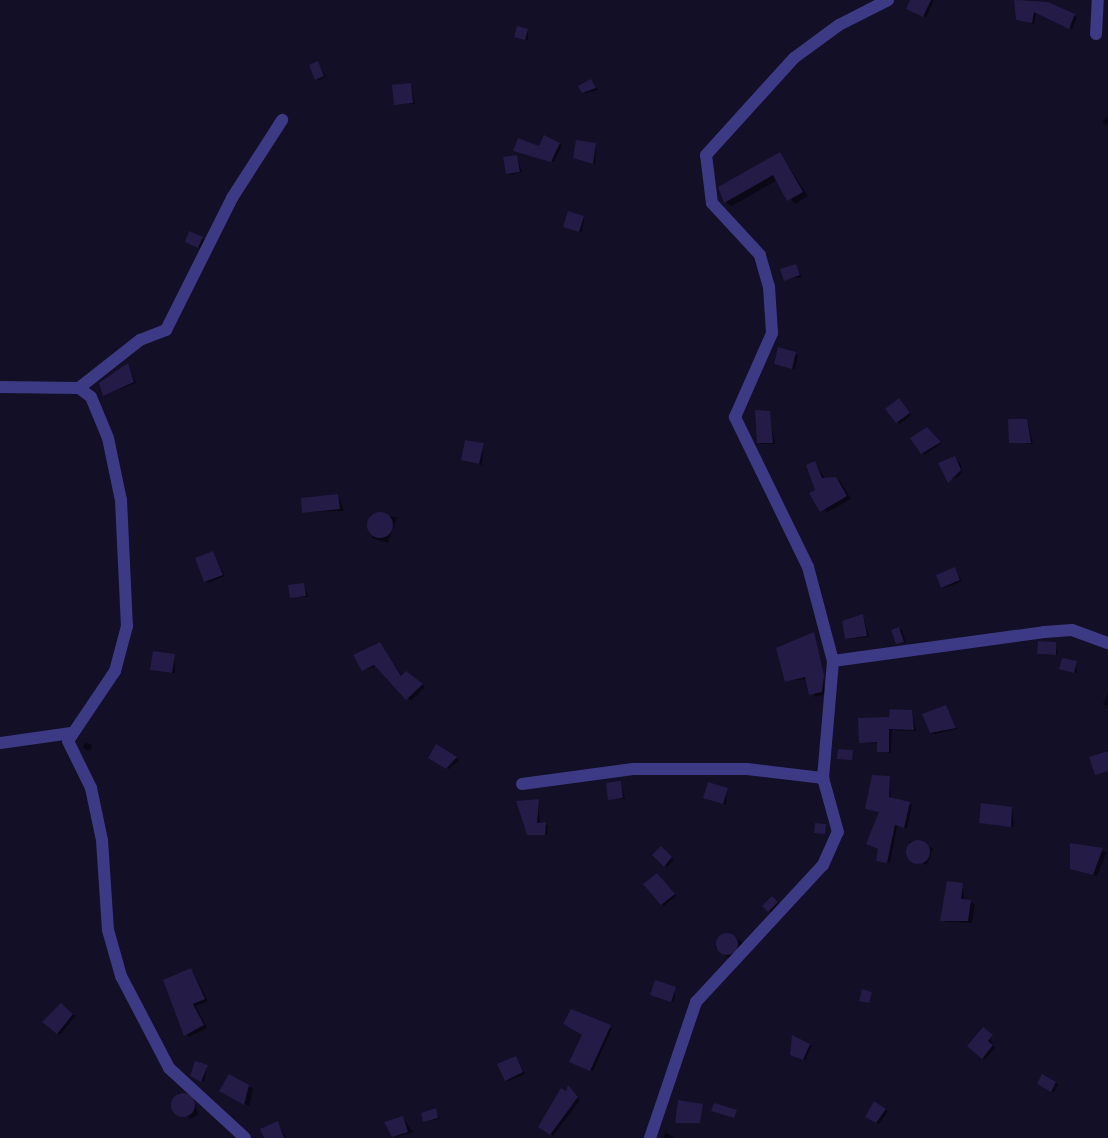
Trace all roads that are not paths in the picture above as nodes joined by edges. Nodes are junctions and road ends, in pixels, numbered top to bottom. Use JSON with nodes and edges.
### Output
{"nodes":[{"id":1,"x":888,"y":0,"type":"edge"},
{"id":2,"x":1098,"y":0,"type":"edge"},
{"id":3,"x":1096,"y":34,"type":"dead end"},
{"id":4,"x":282,"y":120,"type":"dead end"},
{"id":5,"x":0,"y":387,"type":"edge"},
{"id":6,"x":79,"y":388,"type":"junction"},
{"id":7,"x":1108,"y":643,"type":"edge"},
{"id":8,"x":833,"y":661,"type":"junction"},
{"id":9,"x":71,"y":733,"type":"junction"},
{"id":10,"x":0,"y":743,"type":"edge"},
{"id":11,"x":823,"y":778,"type":"junction"},
{"id":12,"x":522,"y":784,"type":"dead end"},
{"id":13,"x":245,"y":1138,"type":"edge"},
{"id":14,"x":650,"y":1138,"type":"edge"}],
"edges":[{"from":1,"to":8,"type":"street"},
{"from":2,"to":3,"type":"street"},
{"from":4,"to":6,"type":"street"},
{"from":5,"to":6,"type":"street"},
{"from":6,"to":9,"type":"street"},
{"from":7,"to":8,"type":"street"},
{"from":8,"to":11,"type":"street"},
{"from":9,"to":10,"type":"street"},
{"from":9,"to":13,"type":"street"},
{"from":11,"to":12,"type":"street"},
{"from":11,"to":14,"type":"street"}]}
